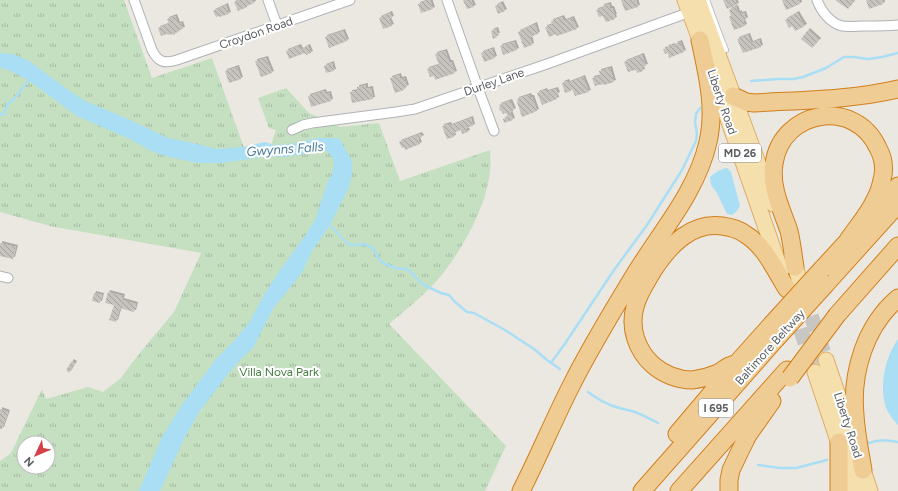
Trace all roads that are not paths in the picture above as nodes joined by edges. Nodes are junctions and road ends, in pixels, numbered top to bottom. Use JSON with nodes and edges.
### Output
{"nodes":[{"id":1,"x":134,"y":0,"type":"edge"},
{"id":2,"x":268,"y":0,"type":"edge"},
{"id":3,"x":350,"y":0,"type":"edge"},
{"id":4,"x":447,"y":0,"type":"edge"},
{"id":5,"x":707,"y":0,"type":"edge"},
{"id":6,"x":817,"y":0,"type":"edge"},
{"id":7,"x":691,"y":4,"type":"edge"},
{"id":8,"x":277,"y":25,"type":"junction"},
{"id":9,"x":898,"y":25,"type":"edge"},
{"id":10,"x":715,"y":43,"type":"junction"},
{"id":11,"x":478,"y":88,"type":"junction"},
{"id":12,"x":898,"y":89,"type":"edge"},
{"id":13,"x":733,"y":96,"type":"junction"},
{"id":14,"x":292,"y":130,"type":"dead end"},
{"id":15,"x":494,"y":131,"type":"dead end"},
{"id":16,"x":898,"y":186,"type":"edge"},
{"id":17,"x":898,"y":204,"type":"edge"},
{"id":18,"x":848,"y":240,"type":"junction"},
{"id":19,"x":898,"y":246,"type":"edge"},
{"id":20,"x":824,"y":276,"type":"junction"},
{"id":21,"x":793,"y":283,"type":"junction"},
{"id":22,"x":898,"y":298,"type":"edge"},
{"id":23,"x":774,"y":332,"type":"junction"},
{"id":24,"x":826,"y":360,"type":"tunnel mouth"},
{"id":25,"x":737,"y":363,"type":"junction"},
{"id":26,"x":815,"y":372,"type":"tunnel mouth"},
{"id":27,"x":788,"y":374,"type":"junction"},
{"id":28,"x":839,"y":442,"type":"junction"},
{"id":29,"x":862,"y":470,"type":"junction"},
{"id":30,"x":655,"y":477,"type":"junction"},
{"id":31,"x":521,"y":491,"type":"edge"},
{"id":32,"x":642,"y":491,"type":"edge"},
{"id":33,"x":679,"y":491,"type":"edge"},
{"id":34,"x":729,"y":491,"type":"edge"},
{"id":35,"x":839,"y":491,"type":"edge"},
{"id":36,"x":856,"y":491,"type":"edge"},
{"id":37,"x":870,"y":491,"type":"edge"}],
"edges":[{"from":1,"to":8,"type":"street","name":"Croydon Road"},
{"from":2,"to":8,"type":"street"},
{"from":3,"to":8,"type":"street","name":"Croydon Road"},
{"from":4,"to":11,"type":"street"},
{"from":5,"to":10,"type":"lane"},
{"from":6,"to":9,"type":"street"},
{"from":7,"to":10,"type":"main road","name":"Liberty Road","number":"MD 26"},
{"from":7,"to":11,"type":"street","name":"Durley Lane"},
{"from":10,"to":13,"type":"main road","name":"Liberty Road","number":"MD 26"},
{"from":10,"to":21,"type":"main road","name":"Liberty Road","number":"MD 26"},
{"from":10,"to":31,"type":"highway"},
{"from":11,"to":14,"type":"street","name":"Durley Lane"},
{"from":11,"to":15,"type":"street"},
{"from":12,"to":13,"type":"highway"},
{"from":13,"to":21,"type":"main road","name":"Liberty Road","number":"MD 26"},
{"from":16,"to":18,"type":"highway"},
{"from":17,"to":20,"type":"highway","name":"Baltimore Beltway","number":"I 695"},
{"from":18,"to":20,"type":"highway"},
{"from":18,"to":21,"type":"highway"},
{"from":19,"to":27,"type":"highway","number":"I 695","bridge":true},
{"from":20,"to":23,"type":"highway","name":"Baltimore Beltway","number":"I 695","bridge":true},
{"from":21,"to":25,"type":"highway"},
{"from":22,"to":29,"type":"highway"},
{"from":23,"to":25,"type":"highway"},
{"from":23,"to":30,"type":"highway","name":"Baltimore Beltway","number":"I 695"},
{"from":24,"to":29,"type":"main road","name":"Liberty Road"},
{"from":25,"to":30,"type":"highway"},
{"from":26,"to":28,"type":"main road","name":"Liberty Road"},
{"from":27,"to":33,"type":"highway","number":"I 695"},
{"from":27,"to":34,"type":"highway"},
{"from":28,"to":35,"type":"highway"},
{"from":28,"to":36,"type":"main road","name":"Liberty Road"},
{"from":29,"to":37,"type":"main road","name":"Liberty Road"},
{"from":30,"to":32,"type":"highway","name":"Baltimore Beltway","number":"I 695"}]}
